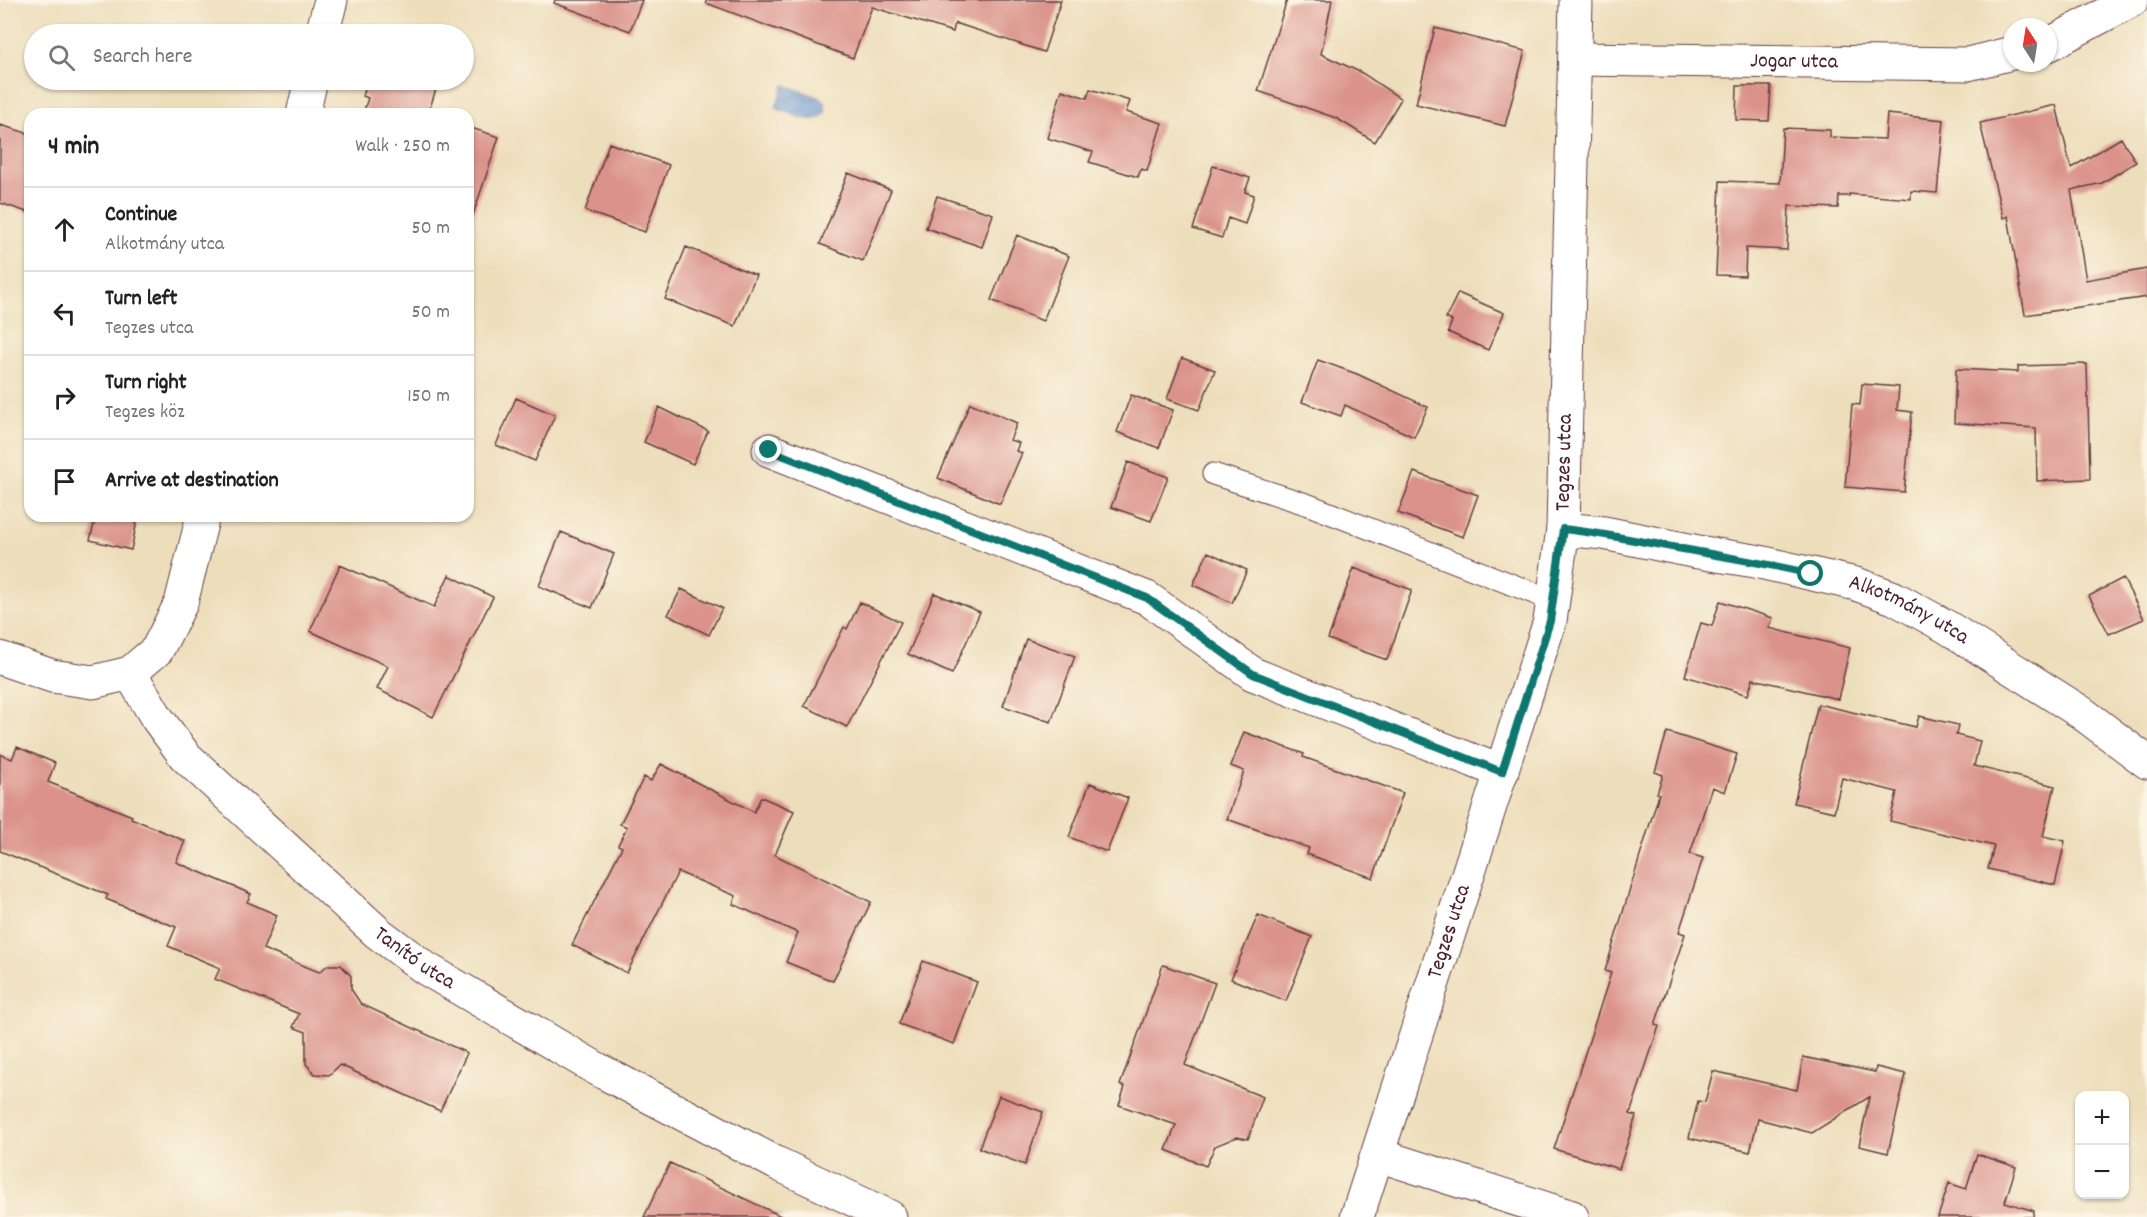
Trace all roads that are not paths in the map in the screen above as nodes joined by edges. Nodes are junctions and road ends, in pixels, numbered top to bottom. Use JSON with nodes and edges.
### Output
{"nodes":[{"id":1,"x":331,"y":0,"type":"edge"},
{"id":2,"x":1576,"y":0,"type":"edge"},
{"id":3,"x":2132,"y":0,"type":"edge"},
{"id":4,"x":325,"y":24,"type":"edge"},
{"id":5,"x":2057,"y":40,"type":"edge"},
{"id":6,"x":2003,"y":55,"type":"edge"},
{"id":7,"x":1575,"y":59,"type":"junction"},
{"id":8,"x":309,"y":90,"type":"edge"},
{"id":9,"x":304,"y":108,"type":"edge"},
{"id":10,"x":769,"y":450,"type":"dead end"},
{"id":11,"x":1213,"y":474,"type":"dead end"},
{"id":12,"x":201,"y":522,"type":"edge"},
{"id":13,"x":1563,"y":529,"type":"junction"},
{"id":14,"x":1554,"y":601,"type":"junction"},
{"id":15,"x":0,"y":658,"type":"edge"},
{"id":16,"x":130,"y":673,"type":"junction"},
{"id":17,"x":2147,"y":762,"type":"edge"},
{"id":18,"x":1502,"y":772,"type":"junction"},
{"id":19,"x":1378,"y":1155,"type":"junction"},
{"id":20,"x":890,"y":1217,"type":"edge"},
{"id":21,"x":1357,"y":1217,"type":"edge"},
{"id":22,"x":1572,"y":1217,"type":"edge"}],
"edges":[{"from":1,"to":4,"type":"street"},
{"from":2,"to":7,"type":"street","name":"Tegzes utca"},
{"from":3,"to":5,"type":"street"},
{"from":6,"to":7,"type":"street","name":"Jogar utca"},
{"from":7,"to":13,"type":"street","name":"Tegzes utca"},
{"from":8,"to":9,"type":"street"},
{"from":10,"to":18,"type":"street"},
{"from":11,"to":14,"type":"lane"},
{"from":12,"to":16,"type":"street"},
{"from":13,"to":14,"type":"street","name":"Tegzes utca"},
{"from":13,"to":17,"type":"street","name":"Alkotmány utca"},
{"from":14,"to":18,"type":"street","name":"Tegzes utca"},
{"from":15,"to":16,"type":"street"},
{"from":16,"to":20,"type":"street","name":"Tanító utca"},
{"from":18,"to":19,"type":"street","name":"Tegzes utca"},
{"from":19,"to":21,"type":"street","name":"Tegzes utca"},
{"from":19,"to":22,"type":"street"}]}
